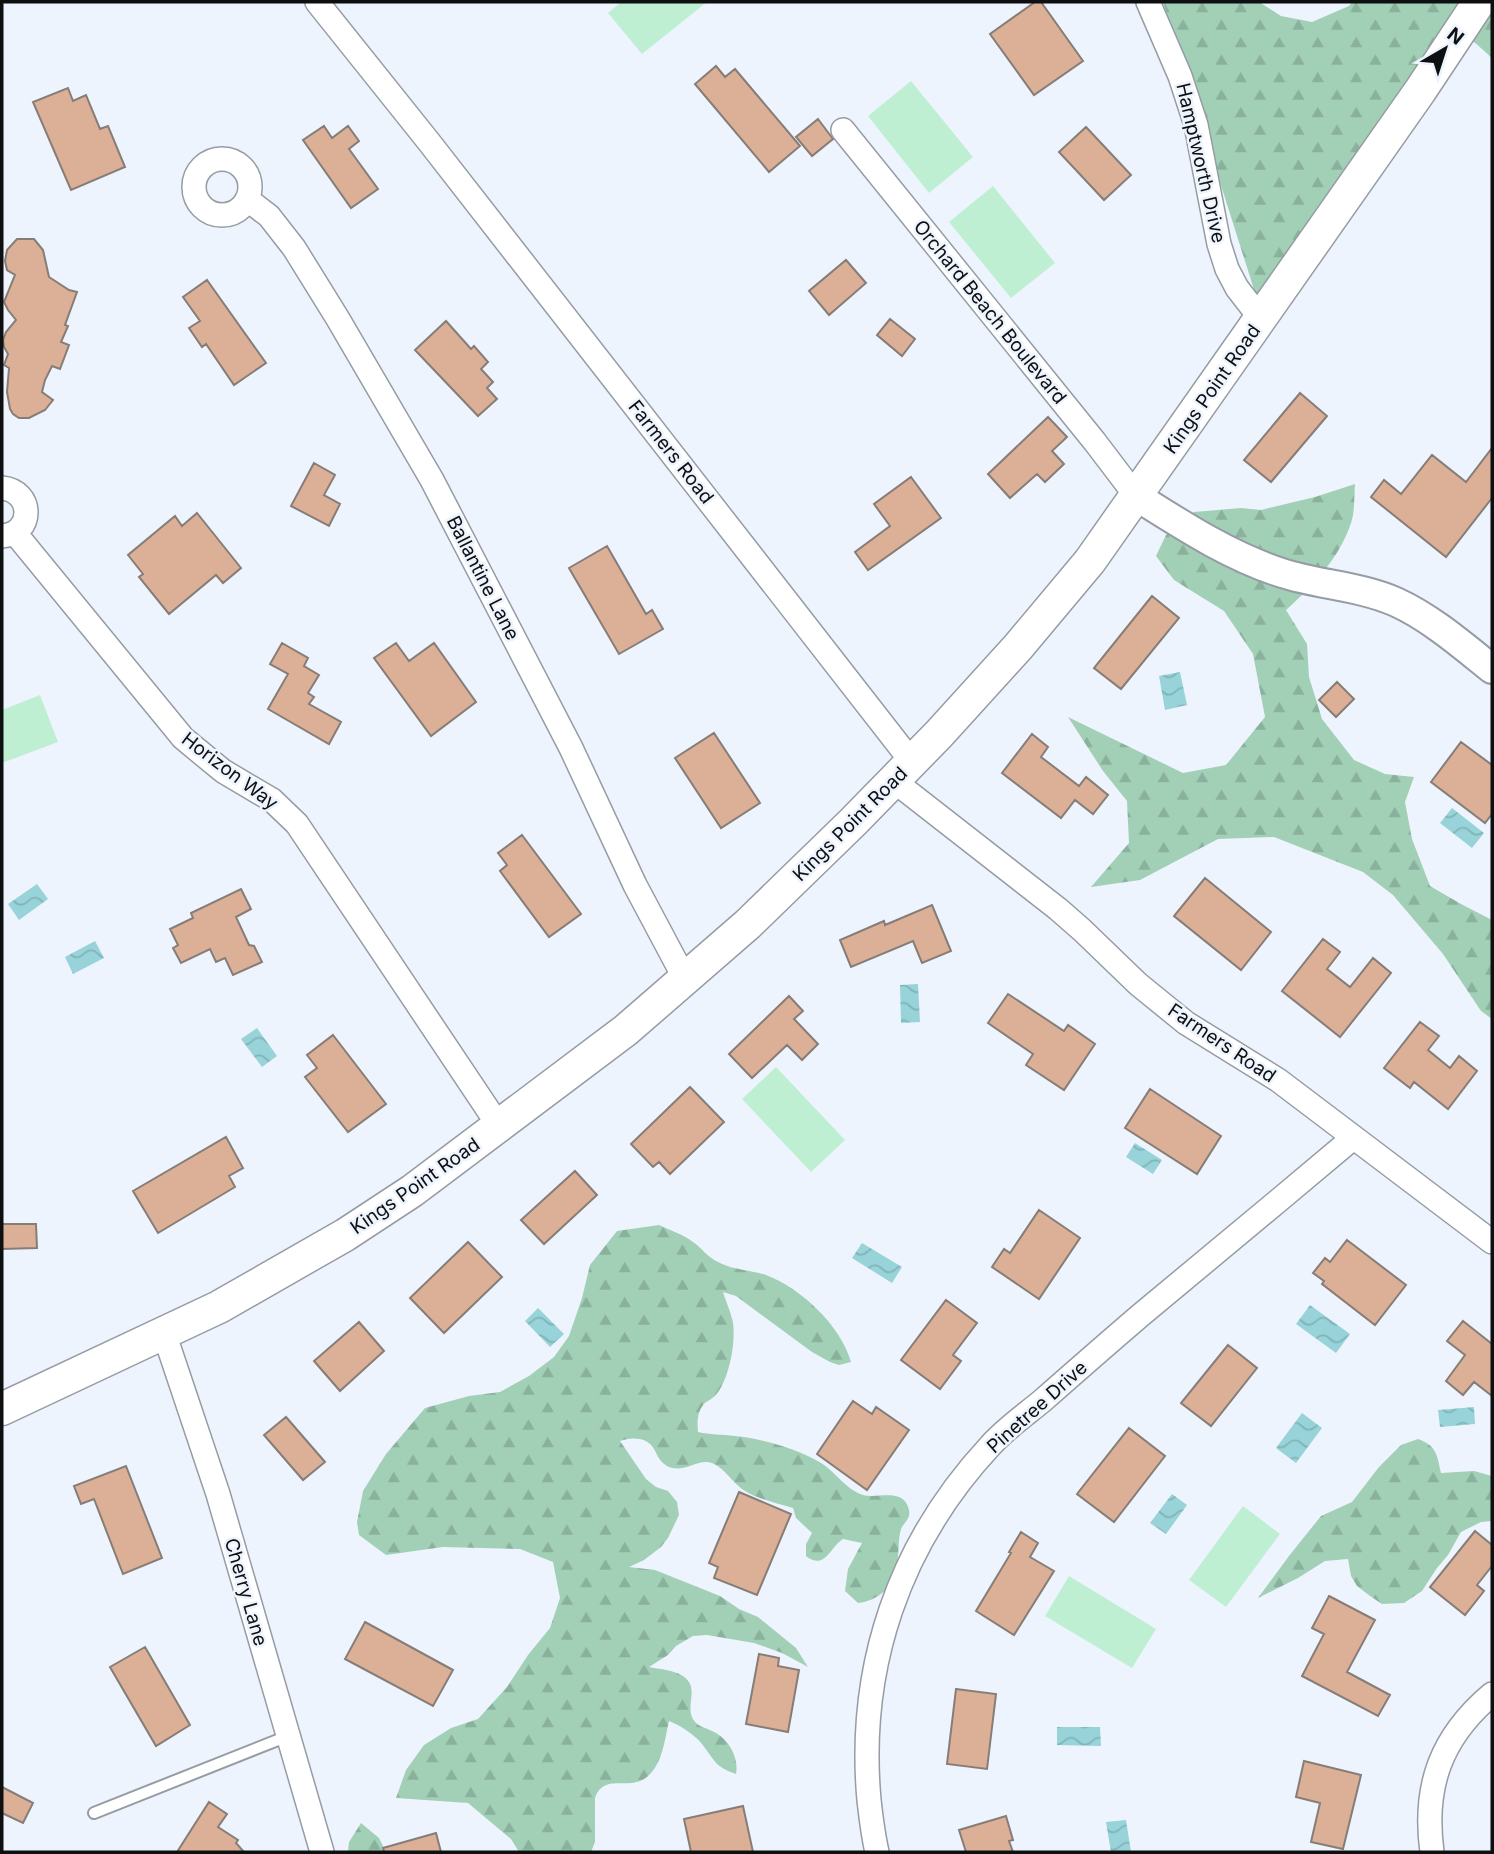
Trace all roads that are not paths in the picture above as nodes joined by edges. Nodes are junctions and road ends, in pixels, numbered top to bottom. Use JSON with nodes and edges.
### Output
{"nodes":[{"id":1,"x":317,"y":2,"type":"edge"},
{"id":2,"x":1148,"y":2,"type":"edge"},
{"id":3,"x":1479,"y":2,"type":"edge"},
{"id":4,"x":843,"y":130,"type":"dead end"},
{"id":5,"x":247,"y":199,"type":"dead end"},
{"id":6,"x":1261,"y":319,"type":"junction"},
{"id":7,"x":2,"y":488,"type":"edge"},
{"id":8,"x":1136,"y":496,"type":"junction"},
{"id":9,"x":8,"y":534,"type":"edge"},
{"id":10,"x":1492,"y":669,"type":"edge"},
{"id":11,"x":903,"y":771,"type":"junction"},
{"id":12,"x":685,"y":979,"type":"junction"},
{"id":13,"x":499,"y":1126,"type":"junction"},
{"id":14,"x":1353,"y":1138,"type":"junction"},
{"id":15,"x":1492,"y":1242,"type":"edge"},
{"id":16,"x":163,"y":1333,"type":"junction"},
{"id":17,"x":2,"y":1409,"type":"edge"},
{"id":18,"x":1492,"y":1694,"type":"edge"},
{"id":19,"x":288,"y":1736,"type":"junction"},
{"id":20,"x":94,"y":1813,"type":"dead end"},
{"id":21,"x":322,"y":1852,"type":"edge"},
{"id":22,"x":877,"y":1852,"type":"edge"},
{"id":23,"x":1432,"y":1852,"type":"edge"}],
"edges":[{"from":1,"to":11,"type":"street","name":"Farmers Road"},
{"from":2,"to":6,"type":"street","name":"Hamptworth Drive"},
{"from":3,"to":6,"type":"main road","name":"Kings Point Road"},
{"from":4,"to":8,"type":"street","name":"Orchard Beach Boulevard"},
{"from":5,"to":12,"type":"street","name":"Ballantine Lane"},
{"from":6,"to":8,"type":"main road","name":"Kings Point Road"},
{"from":7,"to":9,"type":"street","name":"Horizon Way"},
{"from":8,"to":10,"type":"street"},
{"from":8,"to":11,"type":"main road","name":"Kings Point Road"},
{"from":9,"to":13,"type":"street","name":"Horizon Way"},
{"from":11,"to":12,"type":"main road","name":"Kings Point Road"},
{"from":11,"to":14,"type":"street","name":"Farmers Road"},
{"from":12,"to":13,"type":"main road","name":"Kings Point Road"},
{"from":13,"to":16,"type":"main road","name":"Kings Point Road"},
{"from":14,"to":15,"type":"street","name":"Farmers Road"},
{"from":14,"to":22,"type":"street","name":"Pinetree Drive"},
{"from":16,"to":17,"type":"main road","name":"Kings Point Road"},
{"from":16,"to":19,"type":"street","name":"Cherry Lane"},
{"from":18,"to":23,"type":"street"},
{"from":19,"to":20,"type":"lane"},
{"from":19,"to":21,"type":"street","name":"Cherry Lane"}]}
